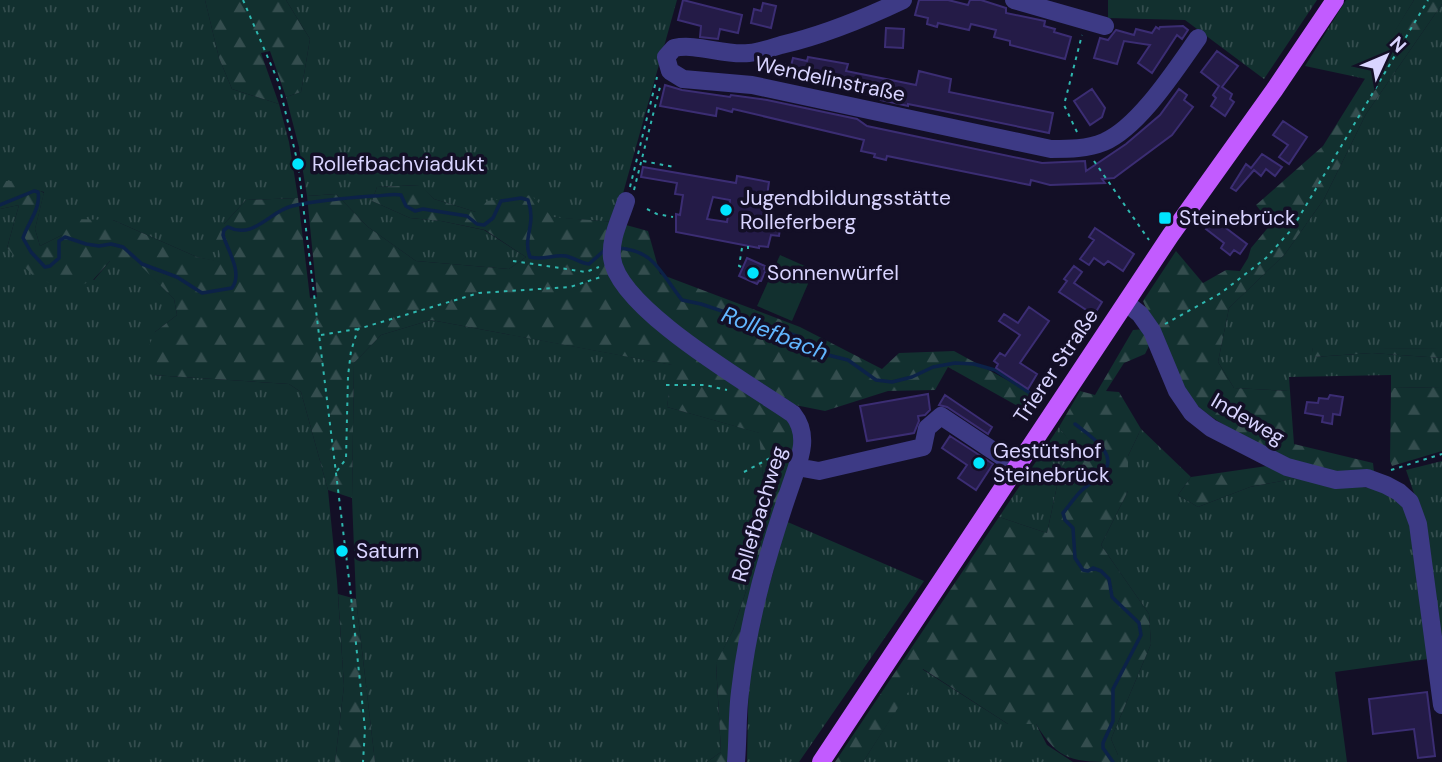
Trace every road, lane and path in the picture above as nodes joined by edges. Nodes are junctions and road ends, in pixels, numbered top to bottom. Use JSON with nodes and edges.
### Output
{"nodes":[{"id":1,"x":243,"y":0,"type":"edge"},
{"id":2,"x":903,"y":0,"type":"edge"},
{"id":3,"x":1014,"y":0,"type":"edge"},
{"id":4,"x":1335,"y":0,"type":"edge"},
{"id":5,"x":1427,"y":0,"type":"edge"},
{"id":6,"x":1086,"y":20,"type":"junction"},
{"id":7,"x":1105,"y":26,"type":"dead end"},
{"id":8,"x":1198,"y":38,"type":"dead end"},
{"id":9,"x":668,"y":69,"type":"junction"},
{"id":10,"x":1085,"y":148,"type":"junction"},
{"id":11,"x":642,"y":160,"type":"junction"},
{"id":12,"x":674,"y":167,"type":"dead end"},
{"id":13,"x":626,"y":201,"type":"junction"},
{"id":14,"x":647,"y":209,"type":"dead end"},
{"id":15,"x":673,"y":217,"type":"dead end"},
{"id":16,"x":742,"y":248,"type":"dead end"},
{"id":17,"x":1161,"y":250,"type":"junction"},
{"id":18,"x":513,"y":261,"type":"dead end"},
{"id":19,"x":614,"y":264,"type":"junction"},
{"id":20,"x":742,"y":267,"type":"dead end"},
{"id":21,"x":1126,"y":303,"type":"junction"},
{"id":22,"x":358,"y":329,"type":"junction"},
{"id":23,"x":1152,"y":331,"type":"junction"},
{"id":24,"x":320,"y":335,"type":"junction"},
{"id":25,"x":666,"y":385,"type":"dead end"},
{"id":26,"x":732,"y":391,"type":"dead end"},
{"id":27,"x":804,"y":440,"type":"junction"},
{"id":28,"x":1442,"y":454,"type":"edge"},
{"id":29,"x":1016,"y":466,"type":"junction"},
{"id":30,"x":797,"y":467,"type":"junction"},
{"id":31,"x":1391,"y":470,"type":"dead end"},
{"id":32,"x":336,"y":472,"type":"junction"},
{"id":33,"x":744,"y":472,"type":"dead end"},
{"id":34,"x":1442,"y":705,"type":"edge"},
{"id":35,"x":363,"y":762,"type":"edge"},
{"id":36,"x":736,"y":762,"type":"edge"},
{"id":37,"x":821,"y":762,"type":"edge"}],
"edges":[{"from":1,"to":24,"type":"path"},
{"from":2,"to":9,"type":"street","name":"Wendelinstraße"},
{"from":3,"to":6,"type":"street"},
{"from":4,"to":17,"type":"main road","name":"Trierer Straße"},
{"from":5,"to":23,"type":"path"},
{"from":6,"to":7,"type":"street"},
{"from":6,"to":10,"type":"path"},
{"from":8,"to":10,"type":"street","name":"Wendelinstraße"},
{"from":9,"to":10,"type":"street","name":"Wendelinstraße"},
{"from":9,"to":11,"type":"path"},
{"from":9,"to":13,"type":"path"},
{"from":10,"to":17,"type":"path"},
{"from":11,"to":12,"type":"path"},
{"from":11,"to":13,"type":"path"},
{"from":13,"to":19,"type":"street"},
{"from":14,"to":15,"type":"path"},
{"from":16,"to":20,"type":"path"},
{"from":17,"to":21,"type":"main road","name":"Trierer Straße"},
{"from":18,"to":19,"type":"path"},
{"from":19,"to":22,"type":"path"},
{"from":19,"to":27,"type":"street","name":"Rollefbachweg"},
{"from":21,"to":23,"type":"street","name":"Indeweg"},
{"from":21,"to":29,"type":"main road","name":"Trierer Straße"},
{"from":22,"to":24,"type":"path"},
{"from":22,"to":32,"type":"path"},
{"from":23,"to":34,"type":"street","name":"Indeweg"},
{"from":24,"to":32,"type":"path"},
{"from":25,"to":26,"type":"path"},
{"from":27,"to":30,"type":"street","name":"Rollefbachweg"},
{"from":27,"to":33,"type":"path"},
{"from":28,"to":31,"type":"path"},
{"from":29,"to":30,"type":"street"},
{"from":29,"to":37,"type":"main road","name":"Trierer Straße"},
{"from":30,"to":36,"type":"street","name":"Rollefbachweg"},
{"from":32,"to":35,"type":"path"}]}
